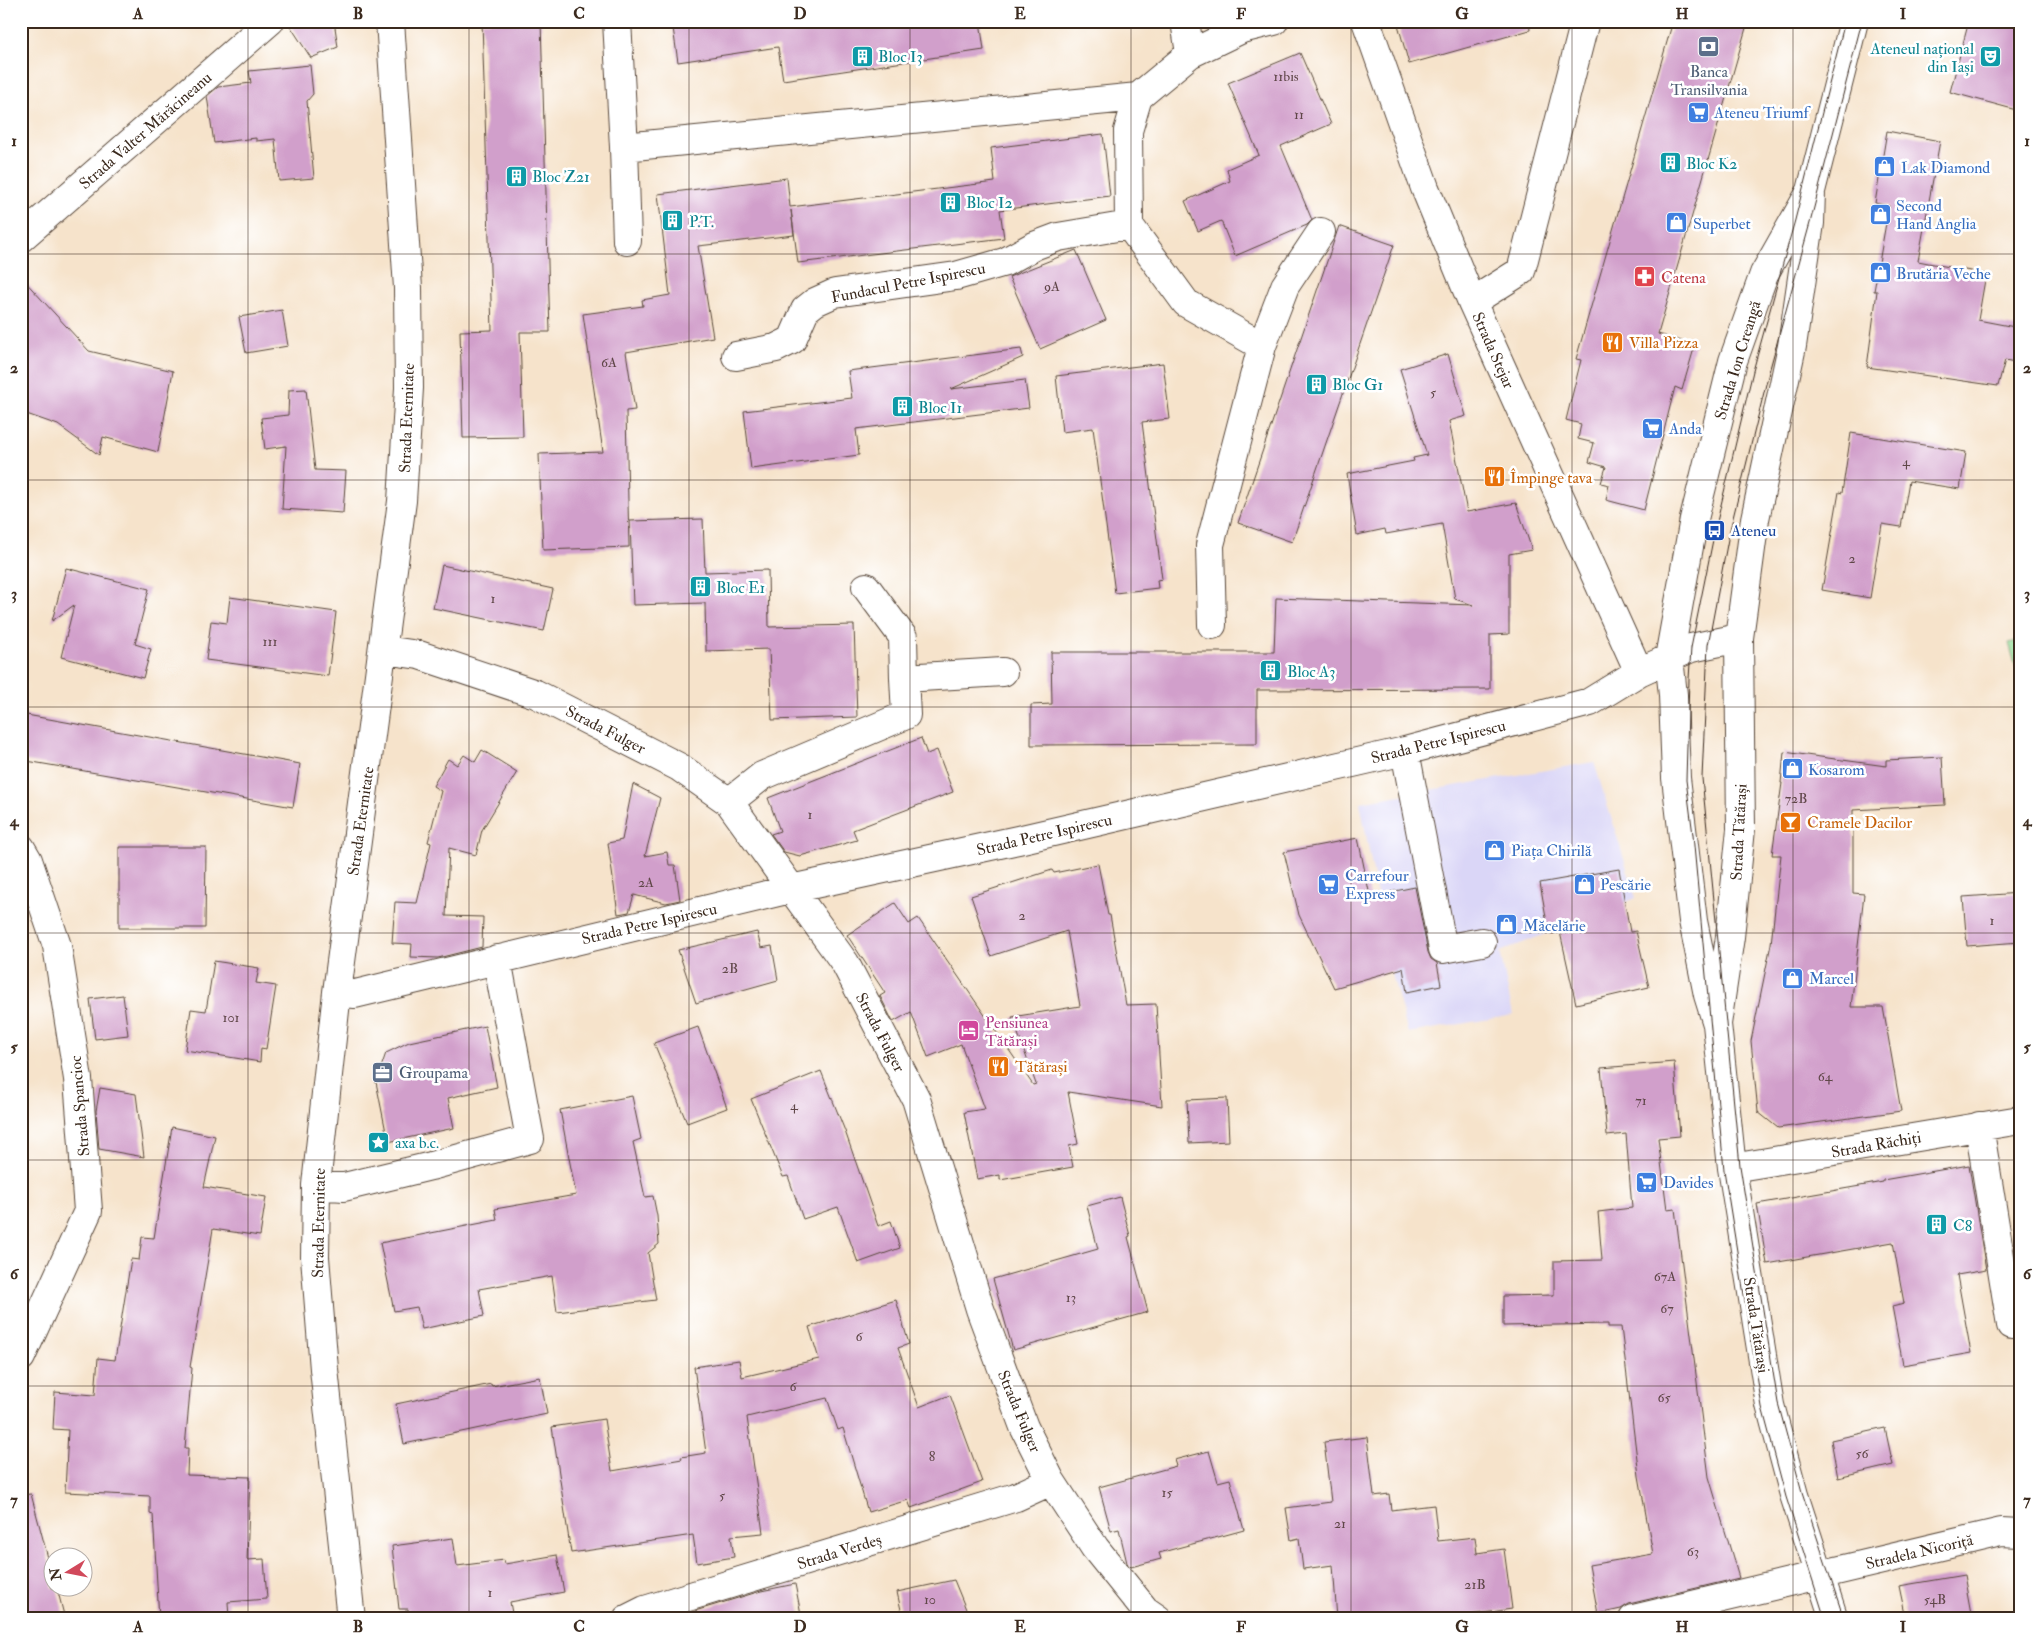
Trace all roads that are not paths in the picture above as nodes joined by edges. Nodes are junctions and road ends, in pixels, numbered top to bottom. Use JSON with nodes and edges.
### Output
{"nodes":[{"id":1,"x":270,"y":21,"type":"edge"},
{"id":2,"x":390,"y":21,"type":"edge"},
{"id":3,"x":617,"y":21,"type":"edge"},
{"id":4,"x":1185,"y":21,"type":"edge"},
{"id":5,"x":1274,"y":21,"type":"edge"},
{"id":6,"x":1366,"y":21,"type":"edge"},
{"id":7,"x":1585,"y":21,"type":"edge"},
{"id":8,"x":1854,"y":21,"type":"edge"},
{"id":9,"x":1190,"y":54,"type":"junction"},
{"id":10,"x":1138,"y":98,"type":"junction"},
{"id":11,"x":624,"y":147,"type":"junction"},
{"id":12,"x":1811,"y":191,"type":"junction"},
{"id":13,"x":1129,"y":225,"type":"junction"},
{"id":14,"x":1321,"y":232,"type":"dead end"},
{"id":15,"x":21,"y":238,"type":"edge"},
{"id":16,"x":627,"y":241,"type":"dead end"},
{"id":17,"x":1472,"y":302,"type":"junction"},
{"id":18,"x":1262,"y":346,"type":"junction"},
{"id":19,"x":736,"y":356,"type":"dead end"},
{"id":20,"x":866,"y":587,"type":"dead end"},
{"id":21,"x":1212,"y":625,"type":"dead end"},
{"id":22,"x":1739,"y":638,"type":"junction"},
{"id":23,"x":384,"y":650,"type":"junction"},
{"id":24,"x":1670,"y":658,"type":"junction"},
{"id":25,"x":1003,"y":672,"type":"dead end"},
{"id":26,"x":1639,"y":672,"type":"junction"},
{"id":27,"x":904,"y":678,"type":"junction"},
{"id":28,"x":1404,"y":751,"type":"junction"},
{"id":29,"x":729,"y":802,"type":"junction"},
{"id":30,"x":21,"y":848,"type":"edge"},
{"id":31,"x":791,"y":889,"type":"junction"},
{"id":32,"x":1482,"y":942,"type":"dead end"},
{"id":33,"x":497,"y":959,"type":"junction"},
{"id":34,"x":337,"y":992,"type":"junction"},
{"id":35,"x":1717,"y":1024,"type":"junction"},
{"id":36,"x":2020,"y":1120,"type":"edge"},
{"id":37,"x":1979,"y":1126,"type":"junction"},
{"id":38,"x":1732,"y":1168,"type":"junction"},
{"id":39,"x":316,"y":1185,"type":"junction"},
{"id":40,"x":2011,"y":1325,"type":"dead end"},
{"id":41,"x":21,"y":1357,"type":"edge"},
{"id":42,"x":1051,"y":1481,"type":"junction"},
{"id":43,"x":2020,"y":1533,"type":"edge"},
{"id":44,"x":1820,"y":1575,"type":"junction"},
{"id":45,"x":351,"y":1619,"type":"edge"},
{"id":46,"x":627,"y":1619,"type":"edge"},
{"id":47,"x":1158,"y":1619,"type":"edge"},
{"id":48,"x":1633,"y":1619,"type":"edge"},
{"id":49,"x":1834,"y":1619,"type":"edge"}],
"edges":[{"from":1,"to":15,"type":"street","name":"Strada Valter Mărăcineanu"},
{"from":2,"to":23,"type":"street","name":"Strada Eternitate"},
{"from":3,"to":11,"type":"street"},
{"from":4,"to":9,"type":"street"},
{"from":5,"to":9,"type":"street"},
{"from":6,"to":17,"type":"street","name":"Strada Stejar"},
{"from":7,"to":17,"type":"street"},
{"from":8,"to":12,"type":"street","name":"Strada Ion Creangă"},
{"from":9,"to":10,"type":"street"},
{"from":10,"to":11,"type":"street"},
{"from":10,"to":13,"type":"street"},
{"from":11,"to":16,"type":"street"},
{"from":12,"to":22,"type":"street","name":"Strada Ion Creangă"},
{"from":12,"to":24,"type":"street","name":"Strada Ion Creangă"},
{"from":13,"to":18,"type":"street"},
{"from":13,"to":19,"type":"street","name":"Fundacul Petre Ispirescu"},
{"from":14,"to":18,"type":"street"},
{"from":17,"to":26,"type":"street","name":"Strada Stejar"},
{"from":18,"to":21,"type":"street"},
{"from":20,"to":27,"type":"street"},
{"from":22,"to":24,"type":"street","name":"Strada Petre Ispirescu"},
{"from":22,"to":35,"type":"street","name":"Strada Tătărași"},
{"from":23,"to":29,"type":"street","name":"Strada Fulger"},
{"from":23,"to":34,"type":"street","name":"Strada Eternitate"},
{"from":24,"to":26,"type":"street","name":"Strada Petre Ispirescu"},
{"from":24,"to":35,"type":"street","name":"Strada Tătărași"},
{"from":25,"to":27,"type":"street"},
{"from":26,"to":28,"type":"street","name":"Strada Petre Ispirescu"},
{"from":27,"to":29,"type":"street"},
{"from":28,"to":31,"type":"street","name":"Strada Petre Ispirescu"},
{"from":28,"to":32,"type":"street"},
{"from":29,"to":31,"type":"street","name":"Strada Fulger"},
{"from":30,"to":41,"type":"street","name":"Strada Spancioc"},
{"from":31,"to":33,"type":"street","name":"Strada Petre Ispirescu"},
{"from":31,"to":42,"type":"street","name":"Strada Fulger"},
{"from":33,"to":34,"type":"street","name":"Strada Petre Ispirescu"},
{"from":33,"to":39,"type":"street"},
{"from":34,"to":39,"type":"street","name":"Strada Eternitate"},
{"from":35,"to":38,"type":"street","name":"Strada Tătărași"},
{"from":36,"to":37,"type":"street","name":"Strada Răchiți"},
{"from":37,"to":38,"type":"street","name":"Strada Răchiți"},
{"from":37,"to":40,"type":"street"},
{"from":38,"to":44,"type":"street","name":"Strada Tătărași"},
{"from":39,"to":45,"type":"street","name":"Strada Eternitate"},
{"from":42,"to":46,"type":"street","name":"Strada Verdeș"},
{"from":42,"to":47,"type":"street","name":"Strada Fulger"},
{"from":43,"to":44,"type":"street","name":"Stradela Nicoriță"},
{"from":44,"to":48,"type":"street"},
{"from":44,"to":49,"type":"street","name":"Strada Tătărași"}]}
